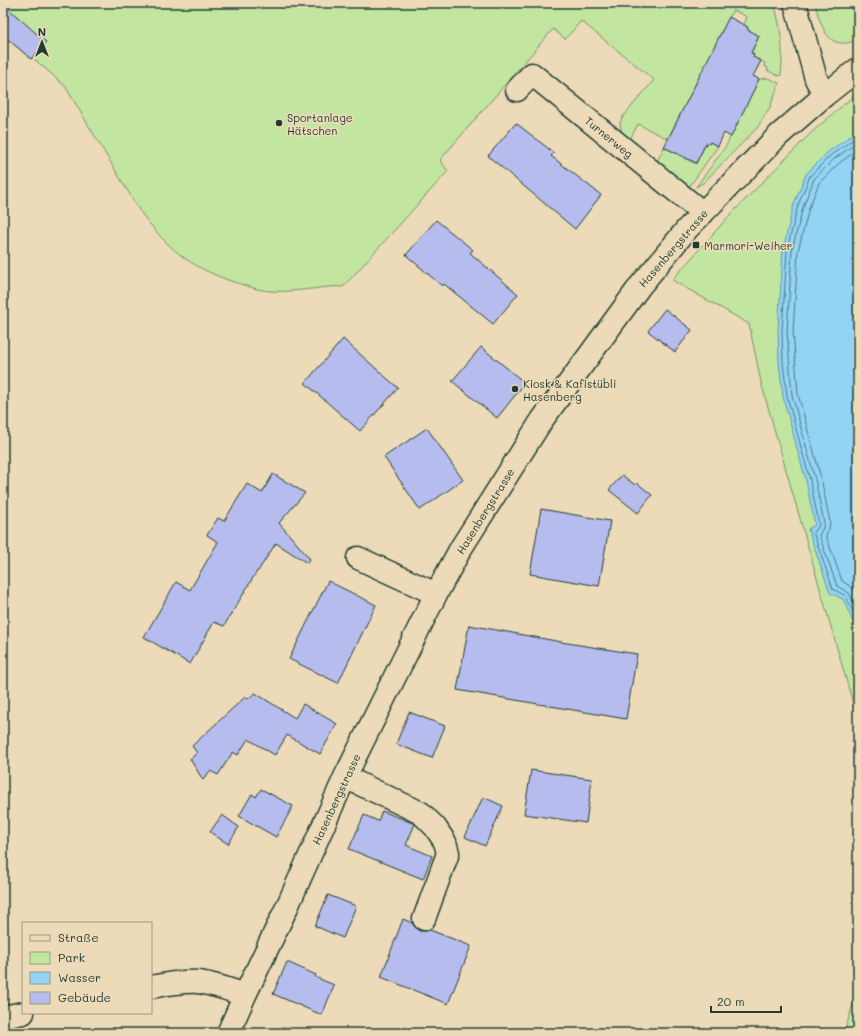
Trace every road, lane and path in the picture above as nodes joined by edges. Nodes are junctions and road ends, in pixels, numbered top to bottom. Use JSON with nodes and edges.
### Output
{"nodes":[{"id":1,"x":795,"y":3,"type":"edge"},
{"id":2,"x":858,"y":69,"type":"edge"},
{"id":3,"x":517,"y":90,"type":"dead end"},
{"id":4,"x":825,"y":95,"type":"junction"},
{"id":5,"x":703,"y":213,"type":"junction"},
{"id":6,"x":358,"y":558,"type":"dead end"},
{"id":7,"x":436,"y":594,"type":"junction"},
{"id":8,"x":346,"y":777,"type":"junction"},
{"id":9,"x":424,"y":919,"type":"dead end"},
{"id":10,"x":152,"y":987,"type":"edge"},
{"id":11,"x":244,"y":995,"type":"junction"},
{"id":12,"x":22,"y":1013,"type":"edge"},
{"id":13,"x":3,"y":1017,"type":"edge"},
{"id":14,"x":228,"y":1033,"type":"edge"}],
"edges":[{"from":1,"to":4,"type":"street"},
{"from":2,"to":4,"type":"street","name":"Hasenbergstrasse"},
{"from":3,"to":5,"type":"street","name":"Turnerweg"},
{"from":4,"to":5,"type":"street","name":"Hasenbergstrasse"},
{"from":5,"to":7,"type":"street","name":"Hasenbergstrasse"},
{"from":6,"to":7,"type":"street"},
{"from":7,"to":8,"type":"street","name":"Hasenbergstrasse"},
{"from":8,"to":9,"type":"street"},
{"from":8,"to":11,"type":"street","name":"Hasenbergstrasse"},
{"from":10,"to":11,"type":"street"},
{"from":11,"to":14,"type":"street","name":"Hasenbergstrasse"},
{"from":12,"to":13,"type":"street"}]}
